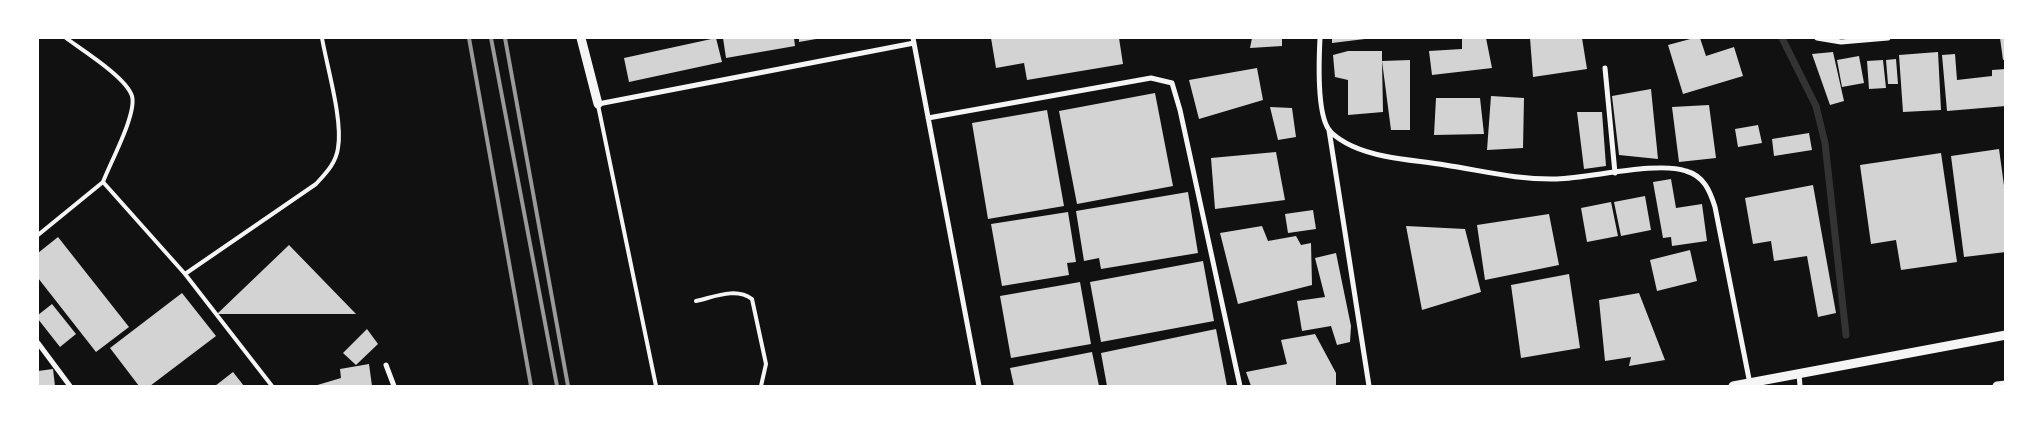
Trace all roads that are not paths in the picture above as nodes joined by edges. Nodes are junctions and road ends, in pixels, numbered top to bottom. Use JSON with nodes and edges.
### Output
{"nodes":[{"id":1,"x":66,"y":38,"type":"edge"},
{"id":2,"x":322,"y":38,"type":"edge"},
{"id":3,"x":581,"y":38,"type":"edge"},
{"id":4,"x":1320,"y":38,"type":"edge"},
{"id":5,"x":1817,"y":38,"type":"edge"},
{"id":6,"x":1888,"y":38,"type":"edge"},
{"id":7,"x":913,"y":40,"type":"edge"},
{"id":8,"x":1606,"y":68,"type":"dead end"},
{"id":9,"x":598,"y":104,"type":"junction"},
{"id":10,"x":928,"y":118,"type":"junction"},
{"id":11,"x":1329,"y":130,"type":"junction"},
{"id":12,"x":1615,"y":173,"type":"junction"},
{"id":13,"x":103,"y":182,"type":"junction"},
{"id":14,"x":38,"y":235,"type":"edge"},
{"id":15,"x":185,"y":274,"type":"junction"},
{"id":16,"x":696,"y":301,"type":"dead end"},
{"id":17,"x":2006,"y":335,"type":"edge"},
{"id":18,"x":38,"y":343,"type":"edge"},
{"id":19,"x":386,"y":365,"type":"dead end"},
{"id":20,"x":1798,"y":374,"type":"junction"},
{"id":21,"x":1750,"y":385,"type":"edge"},
{"id":22,"x":2006,"y":385,"type":"edge"},
{"id":23,"x":70,"y":386,"type":"edge"},
{"id":24,"x":272,"y":386,"type":"edge"},
{"id":25,"x":394,"y":386,"type":"edge"},
{"id":26,"x":656,"y":386,"type":"edge"},
{"id":27,"x":761,"y":386,"type":"edge"},
{"id":28,"x":979,"y":386,"type":"edge"},
{"id":29,"x":1240,"y":386,"type":"edge"},
{"id":30,"x":1369,"y":386,"type":"edge"},
{"id":31,"x":1733,"y":386,"type":"edge"},
{"id":32,"x":1800,"y":386,"type":"edge"},
{"id":33,"x":1997,"y":386,"type":"edge"}],
"edges":[{"from":1,"to":13,"type":"lane"},
{"from":2,"to":15,"type":"lane"},
{"from":3,"to":9,"type":"street"},
{"from":4,"to":11,"type":"street"},
{"from":5,"to":6,"type":"street"},
{"from":7,"to":9,"type":"street"},
{"from":7,"to":10,"type":"street"},
{"from":8,"to":12,"type":"street"},
{"from":9,"to":26,"type":"lane"},
{"from":10,"to":28,"type":"street"},
{"from":10,"to":29,"type":"street"},
{"from":11,"to":12,"type":"street"},
{"from":11,"to":30,"type":"street"},
{"from":12,"to":21,"type":"street"},
{"from":13,"to":14,"type":"lane"},
{"from":13,"to":15,"type":"lane"},
{"from":15,"to":24,"type":"lane"},
{"from":16,"to":27,"type":"lane"},
{"from":17,"to":20,"type":"street"},
{"from":18,"to":23,"type":"street"},
{"from":19,"to":25,"type":"street"},
{"from":20,"to":21,"type":"street"},
{"from":20,"to":32,"type":"street"},
{"from":21,"to":31,"type":"street"},
{"from":22,"to":33,"type":"street"}]}
